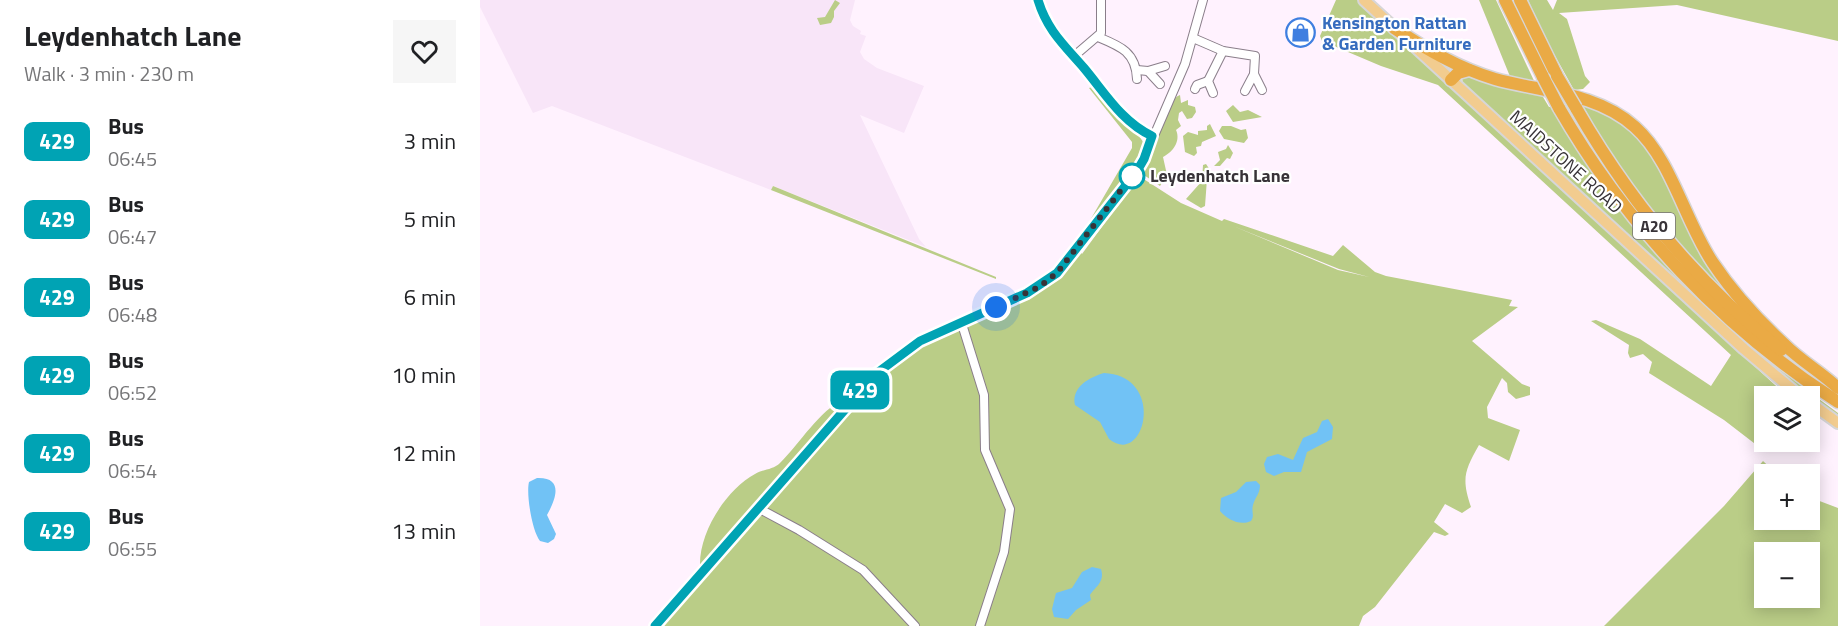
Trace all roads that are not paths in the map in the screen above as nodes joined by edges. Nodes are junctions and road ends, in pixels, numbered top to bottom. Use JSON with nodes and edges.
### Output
{"nodes":[{"id":1,"x":1038,"y":0,"type":"edge"},
{"id":2,"x":1101,"y":0,"type":"edge"},
{"id":3,"x":1203,"y":0,"type":"edge"},
{"id":4,"x":1364,"y":0,"type":"edge"},
{"id":5,"x":1505,"y":0,"type":"edge"},
{"id":6,"x":1520,"y":0,"type":"edge"},
{"id":7,"x":1394,"y":28,"type":"junction"},
{"id":8,"x":1098,"y":37,"type":"junction"},
{"id":9,"x":1193,"y":38,"type":"junction"},
{"id":10,"x":1223,"y":51,"type":"junction"},
{"id":11,"x":1073,"y":57,"type":"junction"},
{"id":12,"x":1165,"y":66,"type":"dead end"},
{"id":13,"x":1137,"y":70,"type":"junction"},
{"id":14,"x":1469,"y":70,"type":"junction"},
{"id":15,"x":1148,"y":71,"type":"junction"},
{"id":16,"x":1254,"y":74,"type":"junction"},
{"id":17,"x":1137,"y":79,"type":"dead end"},
{"id":18,"x":1451,"y":80,"type":"junction"},
{"id":19,"x":1208,"y":81,"type":"junction"},
{"id":20,"x":1160,"y":84,"type":"dead end"},
{"id":21,"x":1194,"y":89,"type":"dead end"},
{"id":22,"x":1262,"y":90,"type":"dead end"},
{"id":23,"x":1245,"y":91,"type":"dead end"},
{"id":24,"x":1213,"y":93,"type":"dead end"},
{"id":25,"x":1152,"y":136,"type":"junction"},
{"id":26,"x":961,"y":321,"type":"junction"},
{"id":27,"x":1748,"y":330,"type":"junction"},
{"id":28,"x":1788,"y":386,"type":"edge"},
{"id":29,"x":1838,"y":389,"type":"edge"},
{"id":30,"x":1838,"y":402,"type":"edge"},
{"id":31,"x":1820,"y":410,"type":"edge"},
{"id":32,"x":1838,"y":423,"type":"edge"},
{"id":33,"x":758,"y":508,"type":"junction"},
{"id":34,"x":655,"y":626,"type":"edge"},
{"id":35,"x":915,"y":626,"type":"edge"},
{"id":36,"x":980,"y":626,"type":"edge"}],
"edges":[{"from":1,"to":11,"type":"street"},
{"from":2,"to":8,"type":"street"},
{"from":3,"to":9,"type":"street"},
{"from":4,"to":7,"type":"main road","name":"MAIDSTONE ROAD"},
{"from":5,"to":27,"type":"highway","number":"A20","bridge":true},
{"from":6,"to":27,"type":"highway","number":"A20","bridge":true},
{"from":7,"to":14,"type":"highway","number":"A20"},
{"from":7,"to":18,"type":"main road","name":"MAIDSTONE ROAD"},
{"from":8,"to":11,"type":"street"},
{"from":8,"to":13,"type":"street"},
{"from":9,"to":10,"type":"street"},
{"from":9,"to":25,"type":"street"},
{"from":10,"to":16,"type":"street"},
{"from":10,"to":19,"type":"street"},
{"from":11,"to":25,"type":"street"},
{"from":12,"to":15,"type":"street"},
{"from":13,"to":15,"type":"street"},
{"from":13,"to":17,"type":"street"},
{"from":14,"to":18,"type":"highway"},
{"from":14,"to":29,"type":"highway","number":"A20"},
{"from":15,"to":20,"type":"street"},
{"from":16,"to":22,"type":"street"},
{"from":16,"to":23,"type":"street"},
{"from":18,"to":28,"type":"main road","name":"MAIDSTONE ROAD"},
{"from":19,"to":21,"type":"street"},
{"from":19,"to":24,"type":"street"},
{"from":25,"to":26,"type":"street"},
{"from":26,"to":33,"type":"street"},
{"from":26,"to":36,"type":"street"},
{"from":27,"to":29,"type":"highway","number":"A20"},
{"from":27,"to":30,"type":"highway","number":"A20"},
{"from":31,"to":32,"type":"main road"},
{"from":33,"to":34,"type":"street"},
{"from":33,"to":35,"type":"street"}]}
